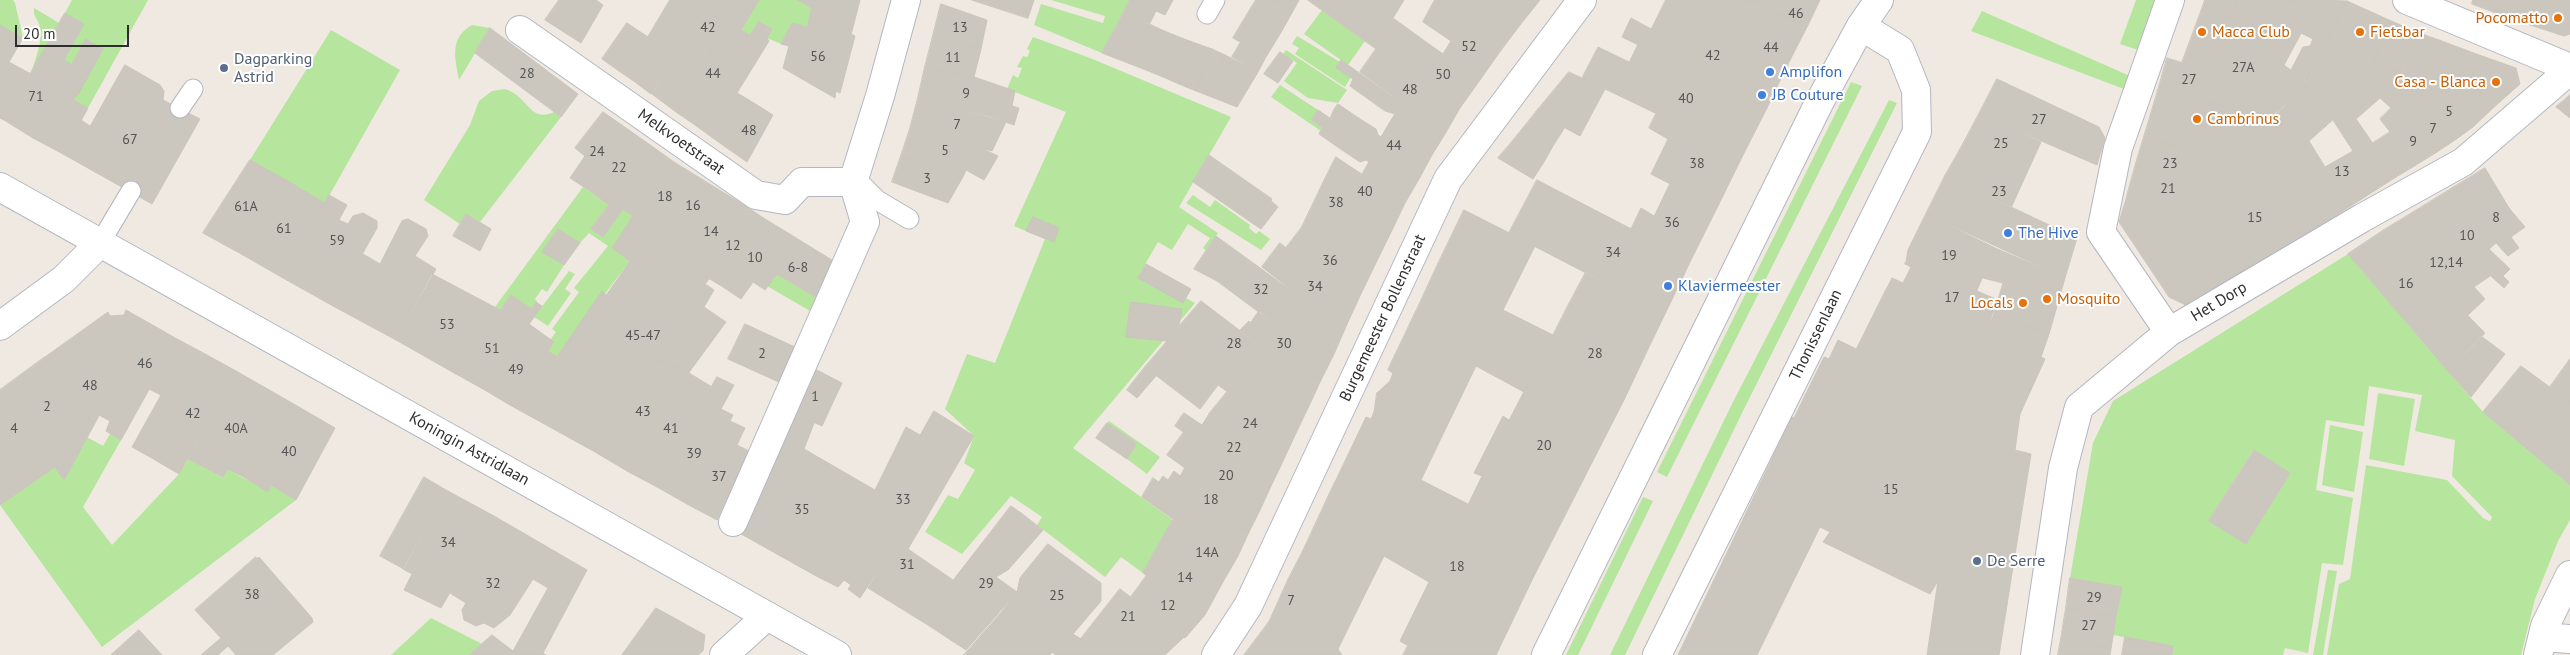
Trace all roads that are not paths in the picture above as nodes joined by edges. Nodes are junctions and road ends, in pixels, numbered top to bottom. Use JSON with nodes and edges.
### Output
{"nodes":[{"id":1,"x":906,"y":0,"type":"edge"},
{"id":2,"x":1582,"y":0,"type":"edge"},
{"id":3,"x":1880,"y":0,"type":"edge"},
{"id":4,"x":2170,"y":0,"type":"edge"},
{"id":5,"x":2407,"y":0,"type":"edge"},
{"id":6,"x":1861,"y":26,"type":"junction"},
{"id":7,"x":520,"y":30,"type":"dead end"},
{"id":8,"x":2570,"y":69,"type":"edge"},
{"id":9,"x":193,"y":89,"type":"dead end"},
{"id":10,"x":180,"y":108,"type":"dead end"},
{"id":11,"x":854,"y":179,"type":"junction"},
{"id":12,"x":0,"y":187,"type":"edge"},
{"id":13,"x":130,"y":191,"type":"dead end"},
{"id":14,"x":909,"y":219,"type":"dead end"},
{"id":15,"x":100,"y":243,"type":"junction"},
{"id":16,"x":0,"y":326,"type":"edge"},
{"id":17,"x":2169,"y":332,"type":"junction"},
{"id":18,"x":733,"y":522,"type":"dead end"},
{"id":19,"x":2570,"y":575,"type":"edge"},
{"id":20,"x":767,"y":616,"type":"junction"},
{"id":21,"x":2570,"y":639,"type":"edge"},
{"id":22,"x":2540,"y":646,"type":"edge"},
{"id":23,"x":724,"y":655,"type":"edge"},
{"id":24,"x":837,"y":655,"type":"edge"},
{"id":25,"x":1216,"y":655,"type":"edge"},
{"id":26,"x":1546,"y":655,"type":"edge"},
{"id":27,"x":1657,"y":655,"type":"edge"},
{"id":28,"x":2035,"y":655,"type":"edge"}],
"edges":[{"from":1,"to":11,"type":"street"},
{"from":2,"to":25,"type":"street","name":"Burgemeester Bollenstraat"},
{"from":3,"to":6,"type":"street"},
{"from":4,"to":17,"type":"street"},
{"from":5,"to":8,"type":"street","name":"Het Dorp"},
{"from":6,"to":26,"type":"street"},
{"from":6,"to":27,"type":"street","name":"Thonissenlaan"},
{"from":7,"to":11,"type":"street","name":"Melkvoetstraat"},
{"from":8,"to":17,"type":"street","name":"Het Dorp"},
{"from":9,"to":10,"type":"lane"},
{"from":11,"to":14,"type":"lane"},
{"from":11,"to":18,"type":"street"},
{"from":12,"to":15,"type":"street","name":"Koningin Astridlaan"},
{"from":13,"to":15,"type":"lane"},
{"from":15,"to":16,"type":"street"},
{"from":15,"to":20,"type":"street","name":"Koningin Astridlaan"},
{"from":17,"to":28,"type":"street","name":"Het Dorp"},
{"from":19,"to":22,"type":"street"},
{"from":20,"to":23,"type":"street"},
{"from":20,"to":24,"type":"street","name":"Koningin Astridlaan"},
{"from":21,"to":22,"type":"street"}]}
